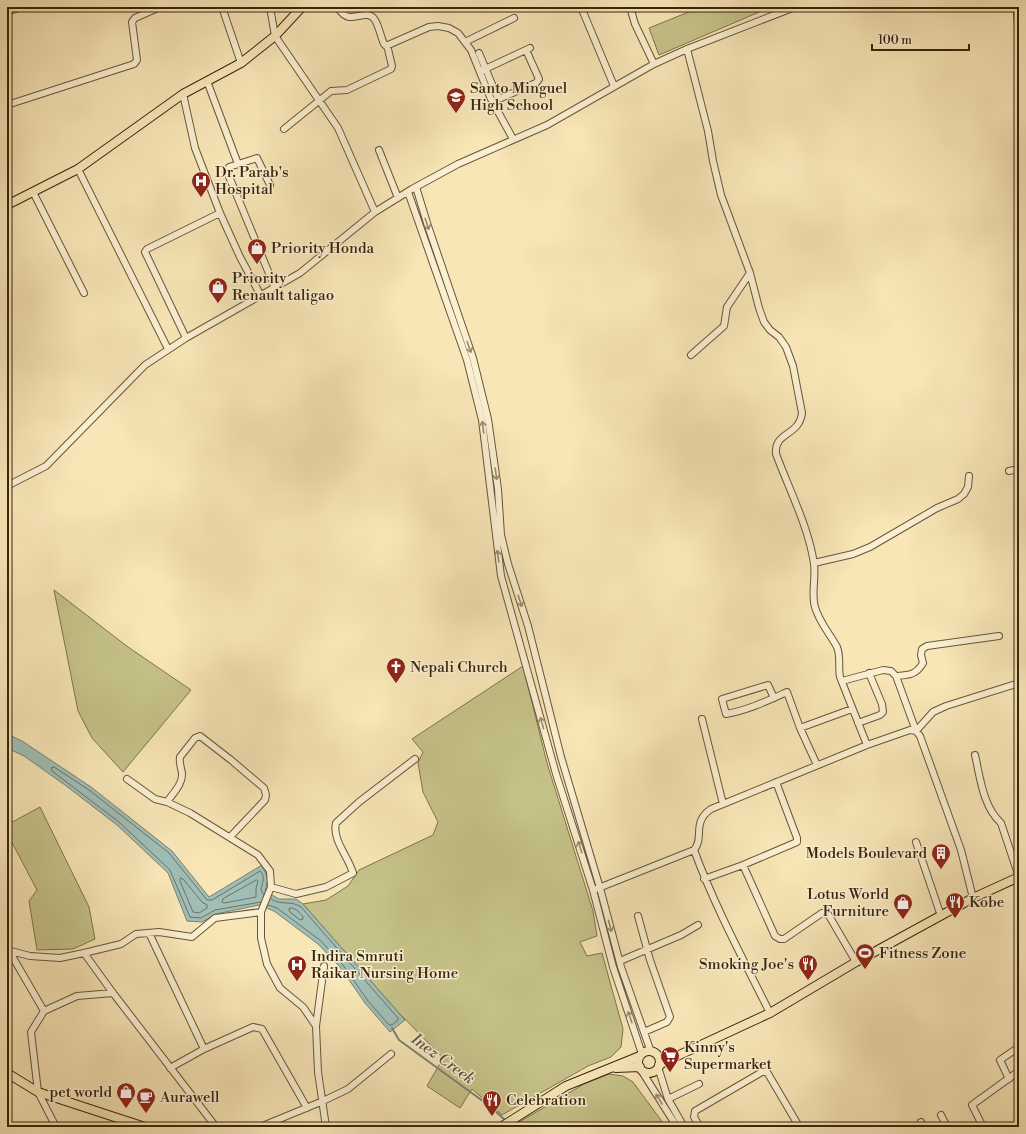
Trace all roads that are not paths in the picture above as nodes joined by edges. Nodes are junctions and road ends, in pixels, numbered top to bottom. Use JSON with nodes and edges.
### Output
{"nodes":[{"id":1,"x":23,"y":7,"type":"edge"},
{"id":2,"x":160,"y":7,"type":"edge"},
{"id":3,"x":222,"y":7,"type":"edge"},
{"id":4,"x":270,"y":7,"type":"edge"},
{"id":5,"x":302,"y":7,"type":"edge"},
{"id":6,"x":337,"y":7,"type":"edge"},
{"id":7,"x":581,"y":7,"type":"edge"},
{"id":8,"x":630,"y":7,"type":"edge"},
{"id":9,"x":795,"y":7,"type":"edge"},
{"id":10,"x":7,"y":11,"type":"edge"},
{"id":11,"x":514,"y":18,"type":"dead end"},
{"id":12,"x":275,"y":36,"type":"junction"},
{"id":13,"x":465,"y":42,"type":"junction"},
{"id":14,"x":387,"y":45,"type":"junction"},
{"id":15,"x":687,"y":49,"type":"junction"},
{"id":16,"x":479,"y":53,"type":"dead end"},
{"id":17,"x":241,"y":63,"type":"junction"},
{"id":18,"x":654,"y":64,"type":"junction"},
{"id":19,"x":483,"y":70,"type":"junction"},
{"id":20,"x":207,"y":81,"type":"junction"},
{"id":21,"x":614,"y":86,"type":"junction"},
{"id":22,"x":182,"y":94,"type":"junction"},
{"id":23,"x":320,"y":102,"type":"junction"},
{"id":24,"x":7,"y":105,"type":"edge"},
{"id":25,"x":284,"y":129,"type":"dead end"},
{"id":26,"x":513,"y":139,"type":"junction"},
{"id":27,"x":379,"y":150,"type":"dead end"},
{"id":28,"x":238,"y":164,"type":"junction"},
{"id":29,"x":78,"y":169,"type":"junction"},
{"id":30,"x":270,"y":185,"type":"dead end"},
{"id":31,"x":416,"y":187,"type":"junction"},
{"id":32,"x":32,"y":192,"type":"junction"},
{"id":33,"x":408,"y":192,"type":"junction"},
{"id":34,"x":398,"y":198,"type":"junction"},
{"id":35,"x":7,"y":205,"type":"edge"},
{"id":36,"x":375,"y":212,"type":"junction"},
{"id":37,"x":220,"y":214,"type":"junction"},
{"id":38,"x":750,"y":273,"type":"junction"},
{"id":39,"x":274,"y":288,"type":"junction"},
{"id":40,"x":84,"y":293,"type":"dead end"},
{"id":41,"x":261,"y":296,"type":"junction"},
{"id":42,"x":186,"y":338,"type":"junction"},
{"id":43,"x":168,"y":349,"type":"junction"},
{"id":44,"x":690,"y":355,"type":"dead end"},
{"id":45,"x":1019,"y":469,"type":"edge"},
{"id":46,"x":1009,"y":471,"type":"dead end"},
{"id":47,"x":969,"y":476,"type":"dead end"},
{"id":48,"x":7,"y":486,"type":"edge"},
{"id":49,"x":814,"y":564,"type":"junction"},
{"id":50,"x":999,"y":636,"type":"dead end"},
{"id":51,"x":869,"y":673,"type":"junction"},
{"id":52,"x":896,"y":676,"type":"junction"},
{"id":53,"x":842,"y":681,"type":"junction"},
{"id":54,"x":1019,"y":683,"type":"edge"},
{"id":55,"x":774,"y":698,"type":"junction"},
{"id":56,"x":852,"y":709,"type":"junction"},
{"id":57,"x":702,"y":719,"type":"dead end"},
{"id":58,"x":858,"y":723,"type":"junction"},
{"id":59,"x":800,"y":728,"type":"junction"},
{"id":60,"x":916,"y":731,"type":"junction"},
{"id":61,"x":867,"y":745,"type":"junction"},
{"id":62,"x":975,"y":755,"type":"dead end"},
{"id":63,"x":415,"y":759,"type":"dead end"},
{"id":64,"x":817,"y":765,"type":"junction"},
{"id":65,"x":128,"y":779,"type":"dead end"},
{"id":66,"x":776,"y":782,"type":"junction"},
{"id":67,"x":167,"y":802,"type":"junction"},
{"id":68,"x":723,"y":804,"type":"junction"},
{"id":69,"x":230,"y":837,"type":"junction"},
{"id":70,"x":916,"y":842,"type":"dead end"},
{"id":71,"x":694,"y":850,"type":"junction"},
{"id":72,"x":743,"y":865,"type":"junction"},
{"id":73,"x":1019,"y":877,"type":"edge"},
{"id":74,"x":704,"y":879,"type":"junction"},
{"id":75,"x":271,"y":887,"type":"junction"},
{"id":76,"x":600,"y":888,"type":"junction"},
{"id":77,"x":593,"y":890,"type":"junction"},
{"id":78,"x":973,"y":898,"type":"junction"},
{"id":79,"x":262,"y":912,"type":"junction"},
{"id":80,"x":638,"y":916,"type":"dead end"},
{"id":81,"x":941,"y":916,"type":"junction"},
{"id":82,"x":698,"y":925,"type":"dead end"},
{"id":83,"x":150,"y":933,"type":"junction"},
{"id":84,"x":7,"y":949,"type":"edge"},
{"id":85,"x":647,"y":950,"type":"junction"},
{"id":86,"x":84,"y":954,"type":"junction"},
{"id":87,"x":620,"y":961,"type":"junction"},
{"id":88,"x":856,"y":962,"type":"junction"},
{"id":89,"x":324,"y":966,"type":"dead end"},
{"id":90,"x":113,"y":993,"type":"junction"},
{"id":91,"x":44,"y":1011,"type":"junction"},
{"id":92,"x":770,"y":1013,"type":"junction"},
{"id":93,"x":316,"y":1026,"type":"junction"},
{"id":94,"x":644,"y":1032,"type":"junction"},
{"id":95,"x":1019,"y":1047,"type":"edge"},
{"id":96,"x":204,"y":1049,"type":"junction"},
{"id":97,"x":654,"y":1053,"type":"junction"},
{"id":98,"x":391,"y":1054,"type":"dead end"},
{"id":99,"x":641,"y":1055,"type":"junction"},
{"id":100,"x":675,"y":1056,"type":"junction"},
{"id":101,"x":659,"y":1066,"type":"junction"},
{"id":102,"x":170,"y":1068,"type":"junction"},
{"id":103,"x":609,"y":1068,"type":"junction"},
{"id":104,"x":640,"y":1069,"type":"junction"},
{"id":105,"x":1019,"y":1071,"type":"edge"},
{"id":106,"x":7,"y":1073,"type":"edge"},
{"id":107,"x":1009,"y":1079,"type":"junction"},
{"id":108,"x":698,"y":1084,"type":"dead end"},
{"id":109,"x":38,"y":1092,"type":"junction"},
{"id":110,"x":668,"y":1099,"type":"junction"},
{"id":111,"x":323,"y":1101,"type":"junction"},
{"id":112,"x":307,"y":1108,"type":"junction"},
{"id":113,"x":941,"y":1115,"type":"dead end"},
{"id":114,"x":56,"y":1127,"type":"edge"},
{"id":115,"x":145,"y":1127,"type":"edge"},
{"id":116,"x":216,"y":1127,"type":"edge"},
{"id":117,"x":260,"y":1127,"type":"edge"},
{"id":118,"x":326,"y":1127,"type":"edge"},
{"id":119,"x":501,"y":1127,"type":"edge"},
{"id":120,"x":677,"y":1127,"type":"edge"},
{"id":121,"x":684,"y":1127,"type":"edge"},
{"id":122,"x":700,"y":1127,"type":"edge"},
{"id":123,"x":796,"y":1127,"type":"edge"},
{"id":124,"x":947,"y":1127,"type":"edge"},
{"id":125,"x":983,"y":1127,"type":"edge"}],
"edges":[{"from":1,"to":10,"type":"street"},
{"from":2,"to":24,"type":"street"},
{"from":3,"to":17,"type":"street"},
{"from":4,"to":12,"type":"street"},
{"from":5,"to":12,"type":"main road"},
{"from":6,"to":14,"type":"street"},
{"from":7,"to":21,"type":"street"},
{"from":8,"to":18,"type":"street"},
{"from":9,"to":15,"type":"street"},
{"from":11,"to":13,"type":"street"},
{"from":12,"to":17,"type":"main road"},
{"from":12,"to":23,"type":"street"},
{"from":13,"to":14,"type":"street"},
{"from":13,"to":19,"type":"street"},
{"from":14,"to":23,"type":"street"},
{"from":15,"to":18,"type":"street"},
{"from":15,"to":38,"type":"street"},
{"from":16,"to":19,"type":"street"},
{"from":17,"to":20,"type":"main road"},
{"from":18,"to":21,"type":"street"},
{"from":19,"to":19,"type":"street"},
{"from":19,"to":26,"type":"street"},
{"from":20,"to":22,"type":"main road"},
{"from":20,"to":28,"type":"street"},
{"from":21,"to":26,"type":"street"},
{"from":22,"to":29,"type":"main road"},
{"from":22,"to":37,"type":"street"},
{"from":23,"to":25,"type":"street"},
{"from":23,"to":36,"type":"street"},
{"from":26,"to":31,"type":"street"},
{"from":27,"to":34,"type":"street"},
{"from":28,"to":30,"type":"street"},
{"from":28,"to":39,"type":"street"},
{"from":29,"to":32,"type":"main road"},
{"from":29,"to":43,"type":"street"},
{"from":31,"to":33,"type":"street"},
{"from":31,"to":76,"type":"street","one_way":true},
{"from":32,"to":35,"type":"main road"},
{"from":32,"to":40,"type":"street"},
{"from":33,"to":34,"type":"street"},
{"from":77,"to":33,"type":"street","one_way":true},
{"from":34,"to":36,"type":"street"},
{"from":36,"to":39,"type":"street"},
{"from":37,"to":41,"type":"street"},
{"from":37,"to":42,"type":"street"},
{"from":38,"to":44,"type":"street"},
{"from":38,"to":49,"type":"street"},
{"from":39,"to":41,"type":"street"},
{"from":41,"to":42,"type":"street"},
{"from":42,"to":43,"type":"street"},
{"from":43,"to":48,"type":"street"},
{"from":45,"to":46,"type":"street"},
{"from":47,"to":49,"type":"street"},
{"from":49,"to":53,"type":"street"},
{"from":50,"to":52,"type":"street"},
{"from":51,"to":52,"type":"street"},
{"from":51,"to":53,"type":"street"},
{"from":51,"to":58,"type":"street"},
{"from":52,"to":60,"type":"street"},
{"from":53,"to":56,"type":"street"},
{"from":54,"to":60,"type":"street"},
{"from":55,"to":55,"type":"street"},
{"from":55,"to":59,"type":"street"},
{"from":56,"to":58,"type":"street"},
{"from":56,"to":59,"type":"street"},
{"from":57,"to":68,"type":"street"},
{"from":58,"to":61,"type":"street"},
{"from":59,"to":64,"type":"street"},
{"from":60,"to":61,"type":"street"},
{"from":60,"to":78,"type":"street"},
{"from":61,"to":64,"type":"street"},
{"from":62,"to":73,"type":"street"},
{"from":63,"to":75,"type":"street"},
{"from":64,"to":66,"type":"street"},
{"from":65,"to":67,"type":"street"},
{"from":66,"to":68,"type":"street"},
{"from":66,"to":72,"type":"street"},
{"from":67,"to":69,"type":"street"},
{"from":67,"to":69,"type":"street"},
{"from":68,"to":71,"type":"street"},
{"from":69,"to":75,"type":"street"},
{"from":70,"to":81,"type":"street"},
{"from":71,"to":74,"type":"street"},
{"from":71,"to":76,"type":"street"},
{"from":72,"to":74,"type":"street"},
{"from":72,"to":88,"type":"street"},
{"from":73,"to":78,"type":"main road"},
{"from":74,"to":92,"type":"street"},
{"from":75,"to":79,"type":"street"},
{"from":76,"to":77,"type":"street"},
{"from":76,"to":87,"type":"street","one_way":true},
{"from":99,"to":77,"type":"street","one_way":true},
{"from":78,"to":81,"type":"main road"},
{"from":79,"to":83,"type":"street"},
{"from":79,"to":93,"type":"street"},
{"from":80,"to":85,"type":"street"},
{"from":81,"to":88,"type":"main road"},
{"from":82,"to":85,"type":"street"},
{"from":83,"to":86,"type":"street"},
{"from":83,"to":96,"type":"street"},
{"from":84,"to":86,"type":"street"},
{"from":84,"to":91,"type":"street"},
{"from":85,"to":87,"type":"street"},
{"from":85,"to":94,"type":"street"},
{"from":86,"to":90,"type":"street"},
{"from":87,"to":94,"type":"street"},
{"from":88,"to":92,"type":"main road"},
{"from":89,"to":93,"type":"street"},
{"from":90,"to":91,"type":"street"},
{"from":90,"to":102,"type":"street"},
{"from":91,"to":109,"type":"street"},
{"from":92,"to":100,"type":"main road"},
{"from":93,"to":111,"type":"street"},
{"from":94,"to":97,"type":"street"},
{"from":95,"to":107,"type":"street"},
{"from":96,"to":102,"type":"street"},
{"from":96,"to":112,"type":"street"},
{"from":97,"to":99,"type":"main road"},
{"from":97,"to":100,"type":"main road"},
{"from":97,"to":101,"type":"main road"},
{"from":98,"to":111,"type":"street"},
{"from":99,"to":103,"type":"main road"},
{"from":99,"to":104,"type":"main road"},
{"from":100,"to":101,"type":"main road"},
{"from":101,"to":104,"type":"main road"},
{"from":101,"to":110,"type":"street"},
{"from":102,"to":116,"type":"street"},
{"from":103,"to":104,"type":"main road"},
{"from":103,"to":119,"type":"main road"},
{"from":120,"to":104,"type":"street","one_way":true},
{"from":105,"to":107,"type":"street"},
{"from":106,"to":109,"type":"main road"},
{"from":107,"to":125,"type":"street"},
{"from":108,"to":110,"type":"street"},
{"from":109,"to":114,"type":"street"},
{"from":109,"to":115,"type":"main road"},
{"from":110,"to":121,"type":"street"},
{"from":111,"to":112,"type":"street"},
{"from":111,"to":118,"type":"street"},
{"from":112,"to":117,"type":"street"},
{"from":113,"to":124,"type":"street"},
{"from":122,"to":123,"type":"street"}]}
